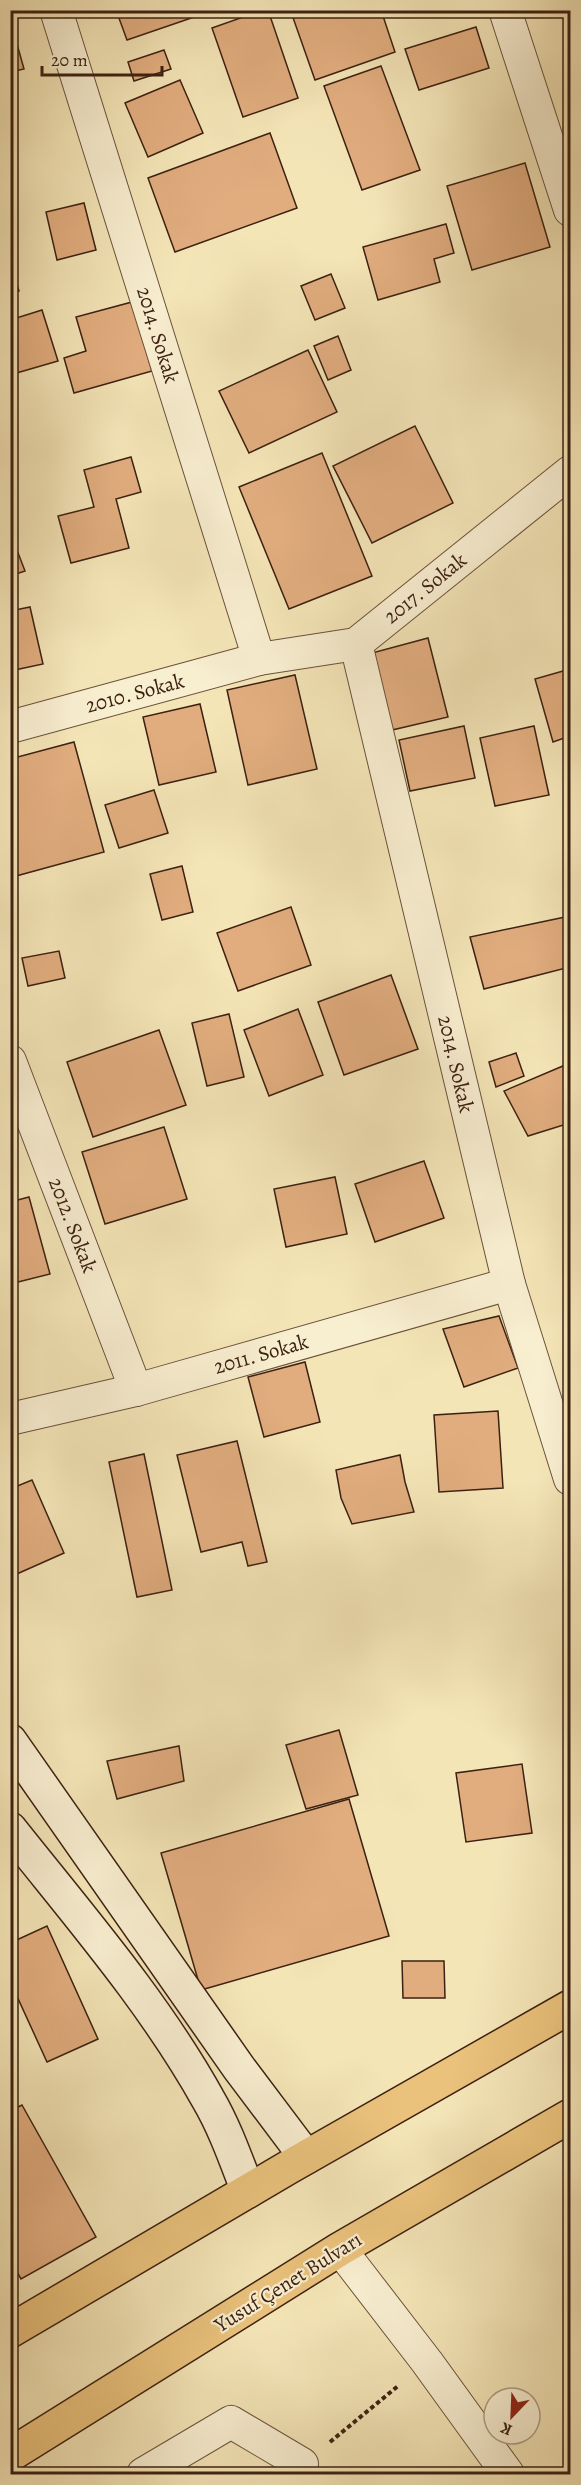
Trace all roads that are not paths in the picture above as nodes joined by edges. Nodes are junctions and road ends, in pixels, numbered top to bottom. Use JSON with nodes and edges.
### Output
{"nodes":[{"id":1,"x":56,"y":10,"type":"edge"},
{"id":2,"x":505,"y":10,"type":"edge"},
{"id":3,"x":570,"y":210,"type":"edge"},
{"id":4,"x":570,"y":472,"type":"edge"},
{"id":5,"x":356,"y":644,"type":"junction"},
{"id":6,"x":259,"y":659,"type":"junction"},
{"id":7,"x":10,"y":727,"type":"edge"},
{"id":8,"x":10,"y":1061,"type":"edge"},
{"id":9,"x":509,"y":1284,"type":"junction"},
{"id":10,"x":136,"y":1390,"type":"junction"},
{"id":11,"x":10,"y":1419,"type":"edge"},
{"id":12,"x":570,"y":1479,"type":"edge"},
{"id":13,"x":10,"y":1741,"type":"edge"},
{"id":14,"x":10,"y":1829,"type":"edge"},
{"id":15,"x":570,"y":2007,"type":"edge"},
{"id":16,"x":570,"y":2116,"type":"edge"},
{"id":17,"x":306,"y":2157,"type":"junction"},
{"id":18,"x":248,"y":2191,"type":"junction"},
{"id":19,"x":340,"y":2249,"type":"junction"},
{"id":20,"x":10,"y":2331,"type":"edge"},
{"id":21,"x":10,"y":2455,"type":"edge"},
{"id":22,"x":302,"y":2464,"type":"road end"},
{"id":23,"x":143,"y":2475,"type":"edge"},
{"id":24,"x":508,"y":2475,"type":"edge"}],
"edges":[{"from":1,"to":6,"type":"street","name":"2014. Sokak"},
{"from":2,"to":3,"type":"street"},
{"from":4,"to":5,"type":"street","name":"2017. Sokak"},
{"from":5,"to":6,"type":"street","name":"2017. Sokak"},
{"from":5,"to":9,"type":"street","name":"2014. Sokak"},
{"from":6,"to":7,"type":"street","name":"2010. Sokak"},
{"from":8,"to":10,"type":"street","name":"2012. Sokak"},
{"from":9,"to":10,"type":"street","name":"2011. Sokak"},
{"from":9,"to":12,"type":"street","name":"2014. Sokak"},
{"from":10,"to":11,"type":"street","name":"2011. Sokak"},
{"from":13,"to":17,"type":"main road"},
{"from":14,"to":18,"type":"main road"},
{"from":15,"to":17,"type":"highway"},
{"from":16,"to":19,"type":"highway","name":"Yusuf Çenet Bulvarı"},
{"from":17,"to":18,"type":"highway"},
{"from":18,"to":20,"type":"highway"},
{"from":19,"to":21,"type":"highway","name":"Yusuf Çenet Bulvarı"},
{"from":19,"to":24,"type":"street"},
{"from":22,"to":23,"type":"street"}]}
